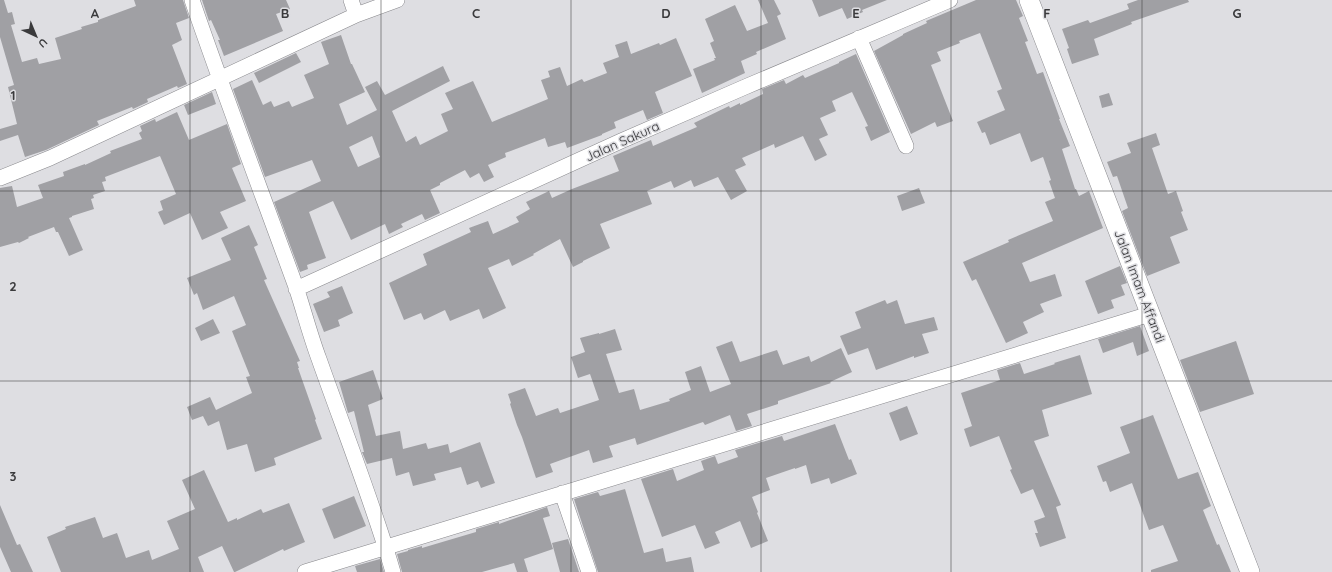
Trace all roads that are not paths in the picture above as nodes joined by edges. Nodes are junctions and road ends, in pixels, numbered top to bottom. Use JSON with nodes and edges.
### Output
{"nodes":[{"id":1,"x":192,"y":0,"type":"edge"},
{"id":2,"x":351,"y":0,"type":"edge"},
{"id":3,"x":397,"y":0,"type":"edge"},
{"id":4,"x":950,"y":0,"type":"edge"},
{"id":5,"x":1029,"y":0,"type":"edge"},
{"id":6,"x":356,"y":15,"type":"junction"},
{"id":7,"x":859,"y":38,"type":"junction"},
{"id":8,"x":220,"y":79,"type":"junction"},
{"id":9,"x":906,"y":146,"type":"dead end"},
{"id":10,"x":0,"y":178,"type":"edge"},
{"id":11,"x":296,"y":289,"type":"junction"},
{"id":12,"x":1150,"y":314,"type":"junction"},
{"id":13,"x":562,"y":493,"type":"junction"},
{"id":14,"x":386,"y":546,"type":"junction"},
{"id":15,"x":304,"y":572,"type":"edge"},
{"id":16,"x":393,"y":572,"type":"edge"},
{"id":17,"x":589,"y":572,"type":"edge"},
{"id":18,"x":1250,"y":572,"type":"edge"}],
"edges":[{"from":1,"to":8,"type":"street"},
{"from":2,"to":6,"type":"street"},
{"from":3,"to":6,"type":"street"},
{"from":4,"to":7,"type":"street","name":"Jalan Sakura"},
{"from":5,"to":12,"type":"street","name":"Jalan Imam Affandi"},
{"from":6,"to":8,"type":"street"},
{"from":7,"to":9,"type":"street"},
{"from":7,"to":11,"type":"street","name":"Jalan Sakura"},
{"from":8,"to":10,"type":"street"},
{"from":8,"to":11,"type":"street"},
{"from":11,"to":14,"type":"street"},
{"from":12,"to":13,"type":"street"},
{"from":12,"to":18,"type":"street","name":"Jalan Imam Affandi"},
{"from":13,"to":14,"type":"street"},
{"from":13,"to":17,"type":"street"},
{"from":14,"to":15,"type":"street"},
{"from":14,"to":16,"type":"street"}]}
